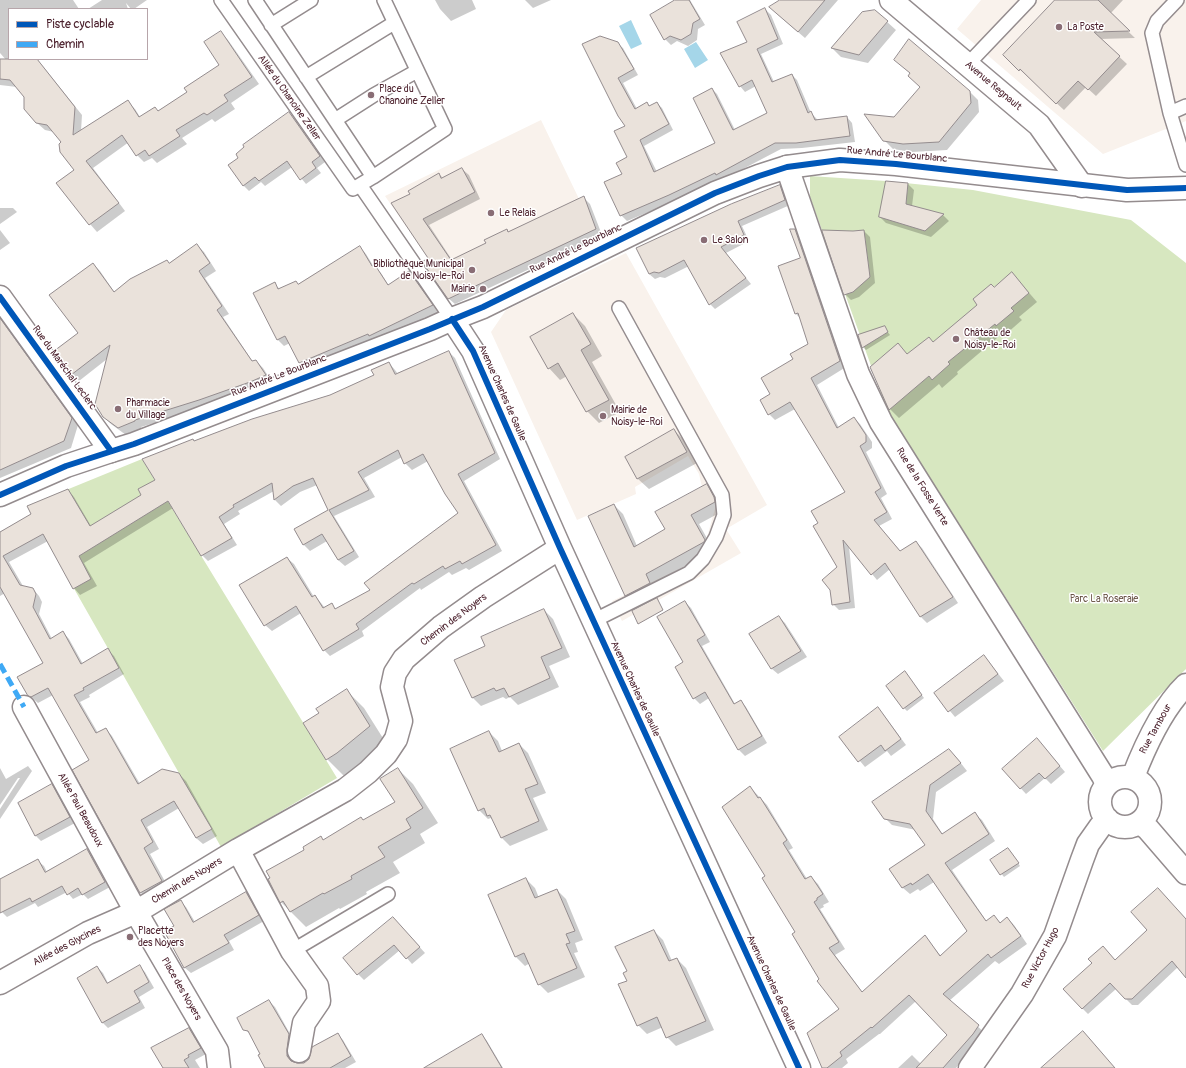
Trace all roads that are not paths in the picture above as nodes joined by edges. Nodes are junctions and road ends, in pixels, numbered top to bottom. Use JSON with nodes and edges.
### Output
{"nodes":[{"id":1,"x":220,"y":0,"type":"edge"},
{"id":2,"x":255,"y":0,"type":"edge"},
{"id":3,"x":310,"y":0,"type":"edge"},
{"id":4,"x":384,"y":0,"type":"edge"},
{"id":5,"x":891,"y":0,"type":"edge"},
{"id":6,"x":1017,"y":0,"type":"edge"},
{"id":7,"x":1029,"y":0,"type":"edge"},
{"id":8,"x":1177,"y":0,"type":"edge"},
{"id":9,"x":1014,"y":15,"type":"junction"},
{"id":10,"x":394,"y":23,"type":"junction"},
{"id":11,"x":271,"y":25,"type":"junction"},
{"id":12,"x":968,"y":64,"type":"junction"},
{"id":13,"x":417,"y":71,"type":"junction"},
{"id":14,"x":306,"y":77,"type":"junction"},
{"id":15,"x":1186,"y":106,"type":"edge"},
{"id":16,"x":1170,"y":113,"type":"junction"},
{"id":17,"x":335,"y":120,"type":"junction"},
{"id":18,"x":1186,"y":165,"type":"edge"},
{"id":19,"x":787,"y":166,"type":"junction"},
{"id":20,"x":373,"y":177,"type":"junction"},
{"id":21,"x":360,"y":185,"type":"junction"},
{"id":22,"x":1082,"y":186,"type":"junction"},
{"id":23,"x":1186,"y":188,"type":"edge"},
{"id":24,"x":0,"y":297,"type":"edge"},
{"id":25,"x":619,"y":308,"type":"dead end"},
{"id":26,"x":452,"y":319,"type":"junction"},
{"id":27,"x":111,"y":451,"type":"junction"},
{"id":28,"x":0,"y":495,"type":"edge"},
{"id":29,"x":560,"y":548,"type":"junction"},
{"id":30,"x":593,"y":621,"type":"junction"},
{"id":31,"x":1186,"y":685,"type":"edge"},
{"id":32,"x":24,"y":707,"type":"dead end"},
{"id":33,"x":1133,"y":777,"type":"junction"},
{"id":34,"x":1107,"y":784,"type":"junction"},
{"id":35,"x":1107,"y":819,"type":"junction"},
{"id":36,"x":1140,"y":823,"type":"junction"},
{"id":37,"x":238,"y":850,"type":"junction"},
{"id":38,"x":1186,"y":873,"type":"edge"},
{"id":39,"x":388,"y":894,"type":"dead end"},
{"id":40,"x":136,"y":912,"type":"junction"},
{"id":41,"x":292,"y":951,"type":"junction"},
{"id":42,"x":0,"y":983,"type":"edge"},
{"id":43,"x":299,"y":1051,"type":"dead end"},
{"id":44,"x":219,"y":1068,"type":"edge"},
{"id":45,"x":799,"y":1068,"type":"edge"},
{"id":46,"x":970,"y":1068,"type":"edge"}],
"edges":[{"from":1,"to":21,"type":"lane","name":"Allée du Chanoine Zeller"},
{"from":2,"to":11,"type":"lane"},
{"from":3,"to":11,"type":"lane"},
{"from":4,"to":10,"type":"lane"},
{"from":5,"to":12,"type":"street","name":"Avenue Regnault"},
{"from":6,"to":9,"type":"lane"},
{"from":7,"to":9,"type":"lane"},
{"from":8,"to":16,"type":"lane"},
{"from":9,"to":12,"type":"lane"},
{"from":10,"to":13,"type":"lane"},
{"from":10,"to":14,"type":"lane"},
{"from":11,"to":14,"type":"lane"},
{"from":12,"to":22,"type":"street","name":"Avenue Regnault"},
{"from":13,"to":17,"type":"lane"},
{"from":13,"to":20,"type":"lane"},
{"from":14,"to":17,"type":"lane"},
{"from":15,"to":16,"type":"lane"},
{"from":16,"to":18,"type":"lane"},
{"from":17,"to":20,"type":"lane"},
{"from":19,"to":22,"type":"street","name":"Rue André Le Bourblanc"},
{"from":19,"to":26,"type":"street","name":"Rue André Le Bourblanc"},
{"from":19,"to":34,"type":"street","name":"Rue de la Fosse Verte"},
{"from":20,"to":21,"type":"lane"},
{"from":21,"to":26,"type":"lane"},
{"from":22,"to":23,"type":"street","name":"Rue André Le Bourblanc"},
{"from":24,"to":27,"type":"street","name":"Rue du Maréchal Leclerc"},
{"from":25,"to":30,"type":"lane"},
{"from":26,"to":27,"type":"street","name":"Rue André Le Bourblanc"},
{"from":26,"to":29,"type":"street","name":"Avenue Charles de Gaulle"},
{"from":27,"to":28,"type":"street","name":"Rue André Le Bourblanc"},
{"from":29,"to":30,"type":"street","name":"Avenue Charles de Gaulle"},
{"from":29,"to":37,"type":"street","name":"Chemin des Noyers"},
{"from":30,"to":45,"type":"street","name":"Avenue Charles de Gaulle"},
{"from":31,"to":33,"type":"street","name":"Rue Tambour"},
{"from":32,"to":40,"type":"street","name":"Allée Paul Beaudoux"},
{"from":33,"to":34,"type":"street"},
{"from":33,"to":36,"type":"street"},
{"from":34,"to":35,"type":"street"},
{"from":35,"to":36,"type":"street"},
{"from":35,"to":46,"type":"street","name":"Rue Victor Hugo"},
{"from":36,"to":38,"type":"street"},
{"from":37,"to":40,"type":"street","name":"Chemin des Noyers"},
{"from":37,"to":41,"type":"street"},
{"from":39,"to":41,"type":"lane"},
{"from":40,"to":42,"type":"street","name":"Allée des Glycines"},
{"from":40,"to":44,"type":"street","name":"Place des Noyers"},
{"from":41,"to":43,"type":"street"}]}
